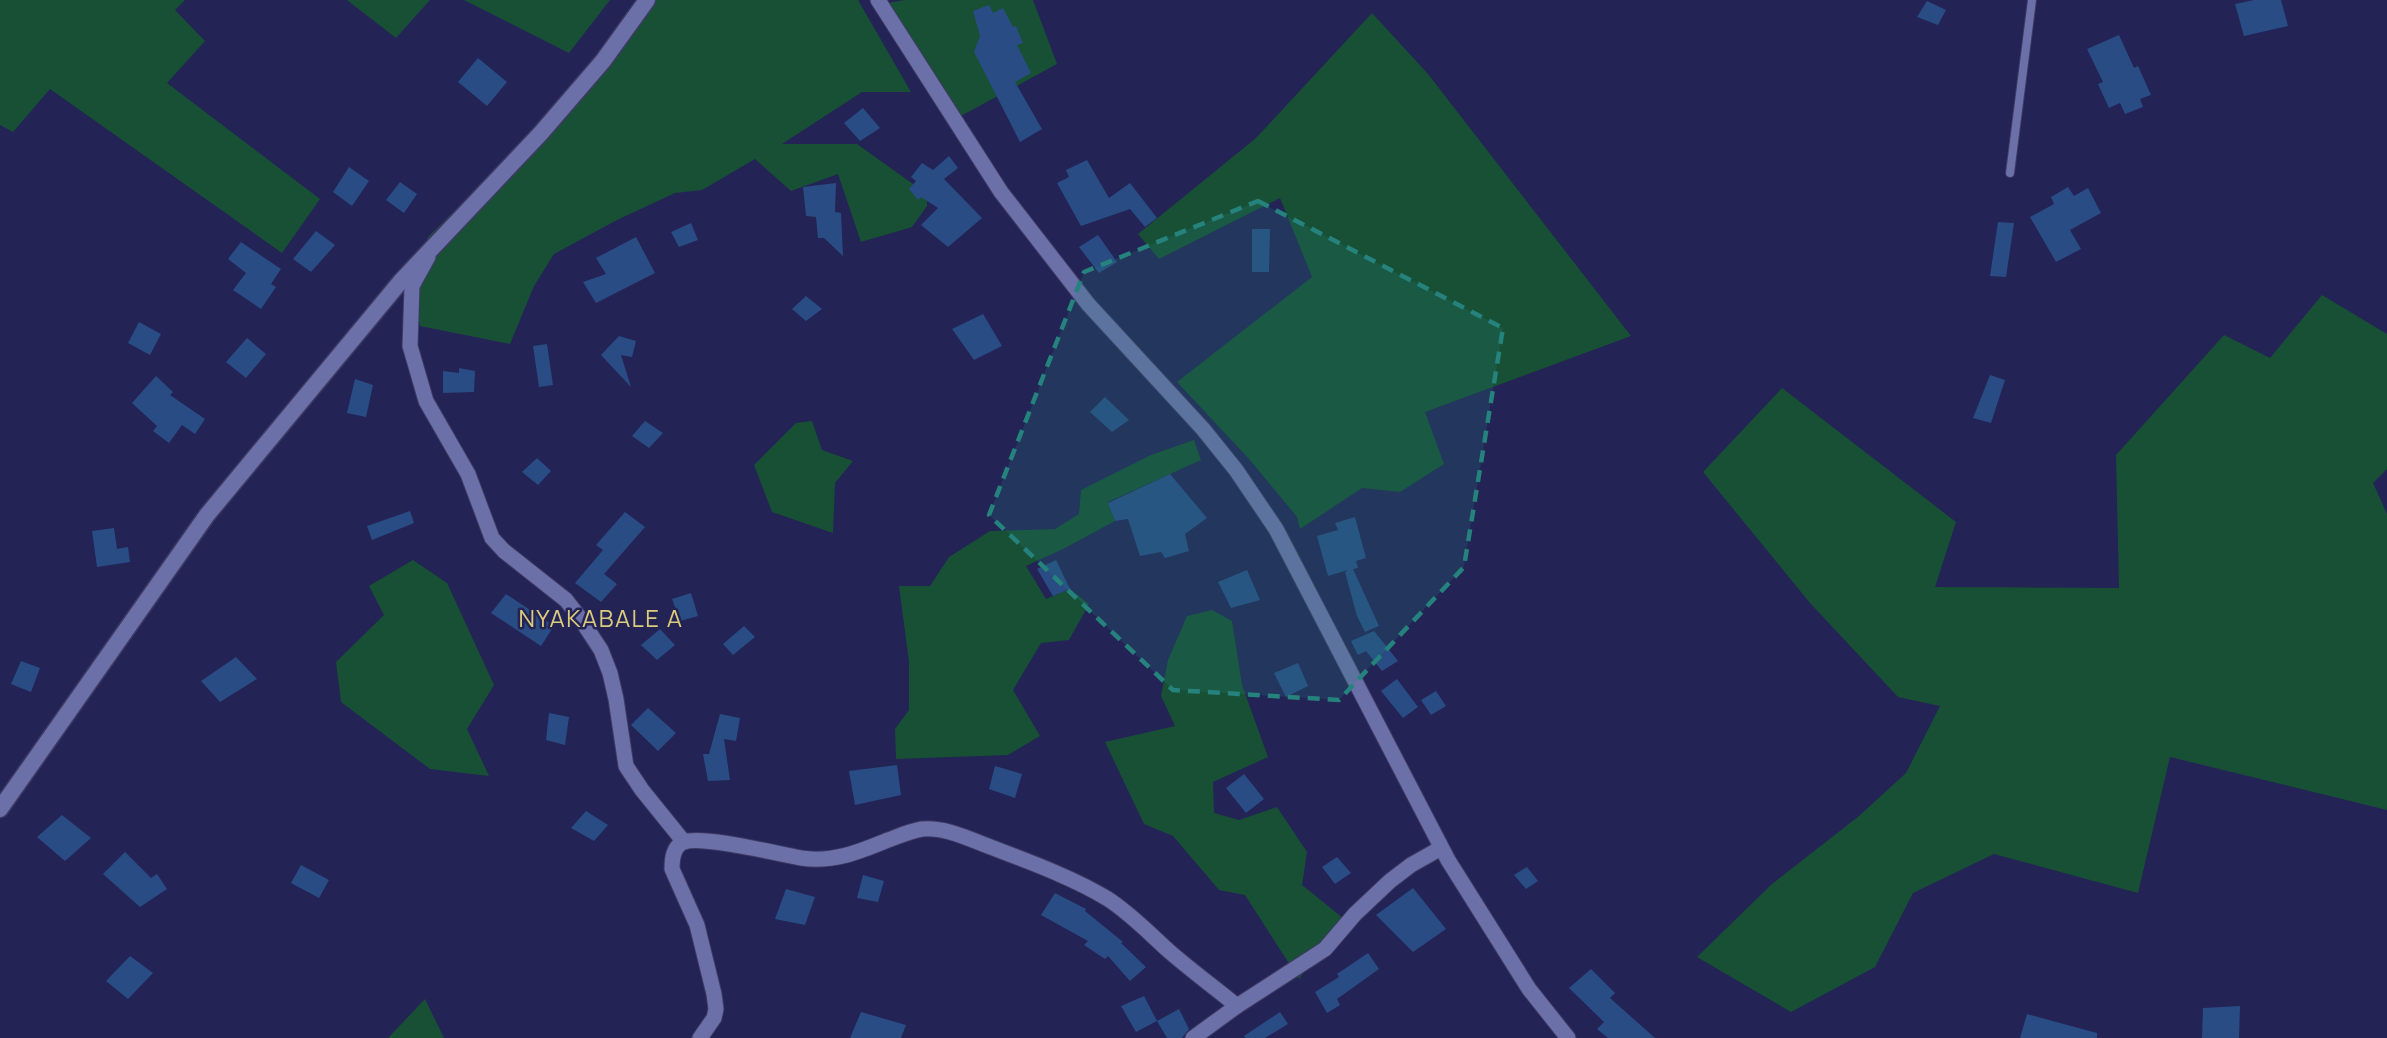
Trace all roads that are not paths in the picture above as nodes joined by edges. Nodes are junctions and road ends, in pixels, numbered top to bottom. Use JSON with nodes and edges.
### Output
{"nodes":[{"id":1,"x":647,"y":0,"type":"edge"},
{"id":2,"x":878,"y":0,"type":"edge"},
{"id":3,"x":2032,"y":0,"type":"edge"},
{"id":4,"x":2010,"y":172,"type":"dead end"},
{"id":5,"x":435,"y":245,"type":"junction"},
{"id":6,"x":0,"y":809,"type":"edge"},
{"id":7,"x":684,"y":842,"type":"junction"},
{"id":8,"x":1441,"y":848,"type":"junction"},
{"id":9,"x":1238,"y":1006,"type":"junction"},
{"id":10,"x":700,"y":1038,"type":"edge"},
{"id":11,"x":1193,"y":1038,"type":"edge"},
{"id":12,"x":1568,"y":1038,"type":"edge"}],
"edges":[{"from":1,"to":5,"type":"street"},
{"from":2,"to":8,"type":"street"},
{"from":3,"to":4,"type":"lane"},
{"from":5,"to":6,"type":"street"},
{"from":5,"to":7,"type":"street"},
{"from":7,"to":9,"type":"street"},
{"from":7,"to":10,"type":"street"},
{"from":8,"to":9,"type":"street"},
{"from":8,"to":12,"type":"street"},
{"from":9,"to":11,"type":"street"}]}
